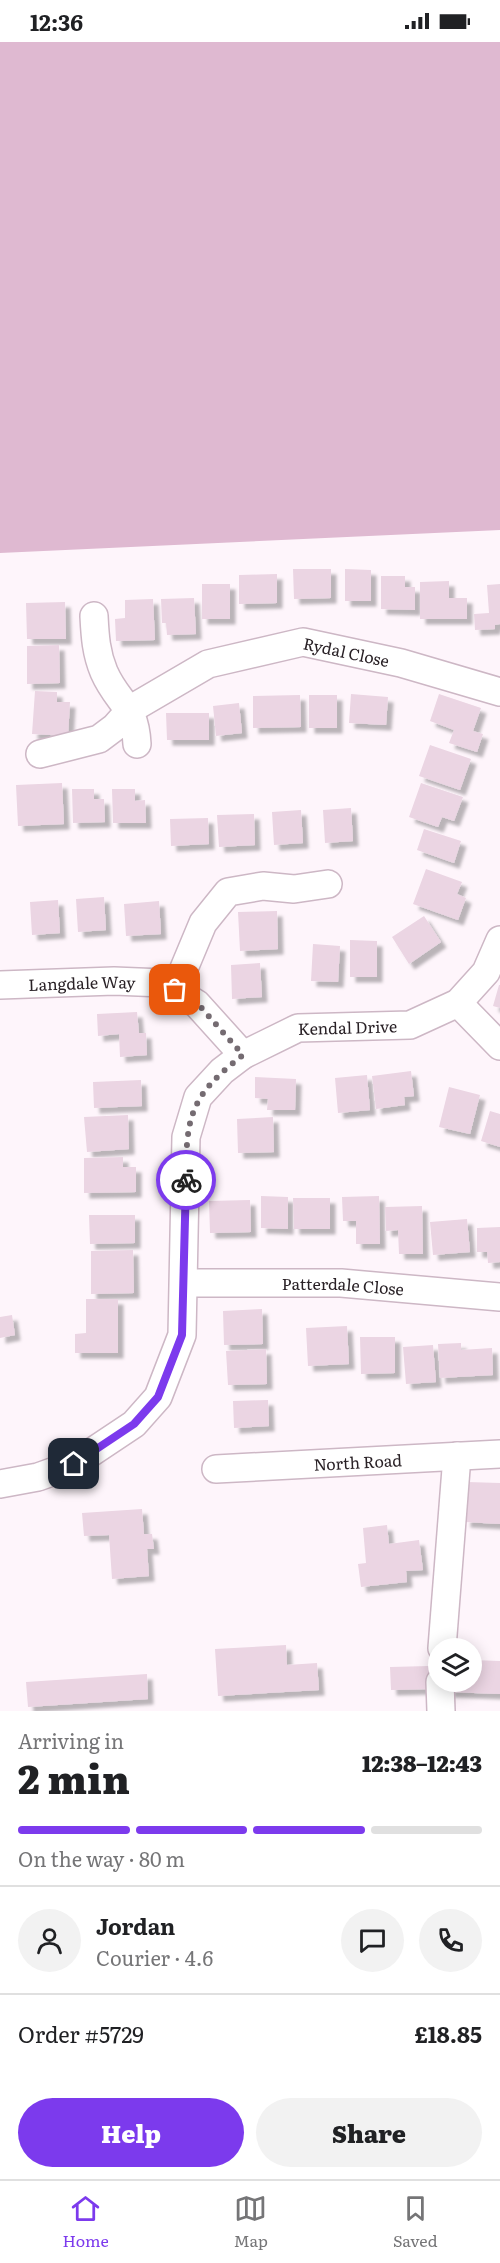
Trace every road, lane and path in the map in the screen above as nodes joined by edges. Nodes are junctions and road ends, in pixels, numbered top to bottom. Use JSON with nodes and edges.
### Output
{"nodes":[{"id":1,"x":94,"y":616,"type":"dead end"},
{"id":2,"x":500,"y":692,"type":"edge"},
{"id":3,"x":130,"y":709,"type":"junction"},
{"id":4,"x":137,"y":744,"type":"dead end"},
{"id":5,"x":40,"y":754,"type":"dead end"},
{"id":6,"x":328,"y":884,"type":"dead end"},
{"id":7,"x":500,"y":940,"type":"edge"},
{"id":8,"x":0,"y":985,"type":"edge"},
{"id":9,"x":175,"y":990,"type":"junction"},
{"id":10,"x":458,"y":1003,"type":"junction"},
{"id":11,"x":500,"y":1046,"type":"edge"},
{"id":12,"x":243,"y":1055,"type":"junction"},
{"id":13,"x":184,"y":1283,"type":"junction"},
{"id":14,"x":500,"y":1297,"type":"edge"},
{"id":15,"x":500,"y":1454,"type":"edge"},
{"id":16,"x":457,"y":1456,"type":"junction"},
{"id":17,"x":216,"y":1468,"type":"dead end"},
{"id":18,"x":0,"y":1484,"type":"edge"},
{"id":19,"x":443,"y":1638,"type":"edge"},
{"id":20,"x":440,"y":1692,"type":"edge"},
{"id":21,"x":441,"y":1711,"type":"edge"}],
"edges":[{"from":1,"to":3,"type":"street"},
{"from":2,"to":3,"type":"street","name":"Rydal Close"},
{"from":3,"to":4,"type":"street"},
{"from":3,"to":5,"type":"street","name":"Rydal Close"},
{"from":6,"to":9,"type":"street"},
{"from":7,"to":10,"type":"street","name":"Kendal Drive"},
{"from":8,"to":9,"type":"street","name":"Langdale Way"},
{"from":9,"to":12,"type":"street","name":"Langdale Way"},
{"from":10,"to":11,"type":"street"},
{"from":10,"to":12,"type":"street","name":"Kendal Drive"},
{"from":12,"to":13,"type":"street","name":"Kendal Drive"},
{"from":13,"to":14,"type":"street","name":"Patterdale Close"},
{"from":13,"to":18,"type":"street","name":"Kendal Drive"},
{"from":15,"to":16,"type":"street","name":"North Road"},
{"from":16,"to":17,"type":"street","name":"North Road"},
{"from":16,"to":19,"type":"street"},
{"from":20,"to":21,"type":"street"}]}
